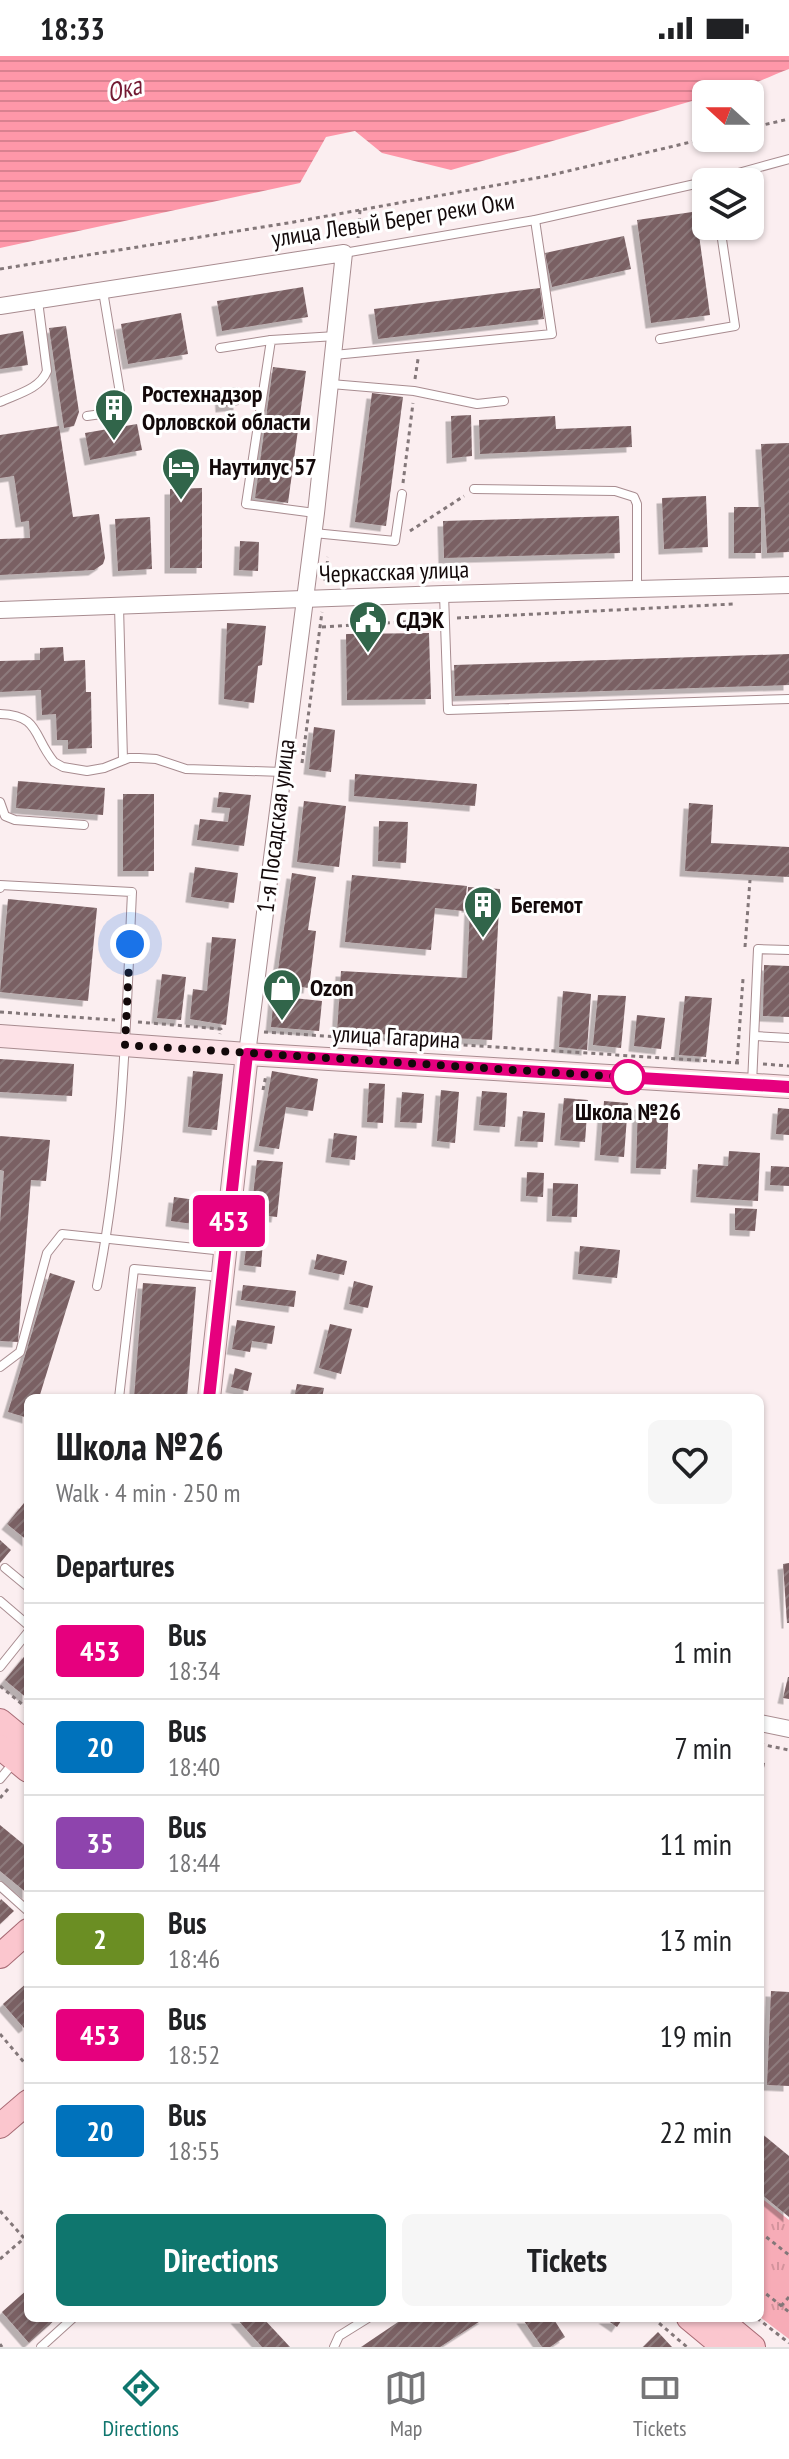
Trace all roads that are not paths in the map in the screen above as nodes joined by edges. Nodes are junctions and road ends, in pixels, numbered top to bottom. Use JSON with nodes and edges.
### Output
{"nodes":[{"id":1,"x":789,"y":159,"type":"edge"},
{"id":2,"x":758,"y":168,"type":"edge"},
{"id":3,"x":692,"y":186,"type":"edge"},
{"id":4,"x":535,"y":220,"type":"junction"},
{"id":5,"x":722,"y":240,"type":"edge"},
{"id":6,"x":351,"y":253,"type":"junction"},
{"id":7,"x":103,"y":290,"type":"junction"},
{"id":8,"x":38,"y":300,"type":"junction"},
{"id":9,"x":0,"y":306,"type":"edge"},
{"id":10,"x":336,"y":336,"type":"junction"},
{"id":11,"x":660,"y":339,"type":"dead end"},
{"id":12,"x":271,"y":340,"type":"junction"},
{"id":13,"x":220,"y":348,"type":"dead end"},
{"id":14,"x":334,"y":355,"type":"junction"},
{"id":15,"x":331,"y":384,"type":"junction"},
{"id":16,"x":504,"y":401,"type":"dead end"},
{"id":17,"x":0,"y":402,"type":"edge"},
{"id":18,"x":87,"y":416,"type":"dead end"},
{"id":19,"x":474,"y":489,"type":"road end"},
{"id":20,"x":402,"y":494,"type":"road end"},
{"id":21,"x":316,"y":513,"type":"junction"},
{"id":22,"x":313,"y":533,"type":"junction"},
{"id":23,"x":789,"y":585,"type":"edge"},
{"id":24,"x":637,"y":589,"type":"junction"},
{"id":25,"x":444,"y":594,"type":"junction"},
{"id":26,"x":304,"y":598,"type":"junction"},
{"id":27,"x":119,"y":605,"type":"junction"},
{"id":28,"x":0,"y":610,"type":"edge"},
{"id":29,"x":789,"y":699,"type":"edge"},
{"id":30,"x":0,"y":714,"type":"edge"},
{"id":31,"x":123,"y":760,"type":"junction"},
{"id":32,"x":284,"y":772,"type":"junction"},
{"id":33,"x":0,"y":802,"type":"edge"},
{"id":34,"x":84,"y":825,"type":"dead end"},
{"id":35,"x":0,"y":888,"type":"edge"},
{"id":36,"x":789,"y":950,"type":"edge"},
{"id":37,"x":0,"y":1036,"type":"edge"},
{"id":38,"x":755,"y":1036,"type":"junction"},
{"id":39,"x":789,"y":1038,"type":"edge"},
{"id":40,"x":125,"y":1045,"type":"junction"},
{"id":41,"x":247,"y":1054,"type":"junction"},
{"id":42,"x":752,"y":1074,"type":"junction"},
{"id":43,"x":789,"y":1087,"type":"edge"},
{"id":44,"x":106,"y":1238,"type":"junction"},
{"id":45,"x":225,"y":1251,"type":"junction"},
{"id":46,"x":222,"y":1277,"type":"junction"},
{"id":47,"x":97,"y":1286,"type":"dead end"},
{"id":48,"x":0,"y":1367,"type":"edge"},
{"id":49,"x":119,"y":1394,"type":"edge"},
{"id":50,"x":209,"y":1394,"type":"edge"},
{"id":51,"x":5,"y":1568,"type":"dead end"},
{"id":52,"x":24,"y":1584,"type":"edge"},
{"id":53,"x":0,"y":1601,"type":"edge"},
{"id":54,"x":24,"y":1622,"type":"edge"},
{"id":55,"x":24,"y":1637,"type":"edge"},
{"id":56,"x":0,"y":1667,"type":"edge"},
{"id":57,"x":0,"y":1721,"type":"edge"},
{"id":58,"x":764,"y":1724,"type":"edge"},
{"id":59,"x":789,"y":1729,"type":"edge"},
{"id":60,"x":14,"y":1760,"type":"edge"},
{"id":61,"x":0,"y":1886,"type":"edge"},
{"id":62,"x":24,"y":1907,"type":"edge"},
{"id":63,"x":24,"y":1935,"type":"edge"},
{"id":64,"x":0,"y":1956,"type":"edge"},
{"id":65,"x":24,"y":2105,"type":"edge"},
{"id":66,"x":0,"y":2126,"type":"edge"},
{"id":67,"x":69,"y":2322,"type":"edge"},
{"id":68,"x":362,"y":2322,"type":"edge"},
{"id":69,"x":694,"y":2322,"type":"edge"},
{"id":70,"x":723,"y":2322,"type":"edge"},
{"id":71,"x":41,"y":2347,"type":"edge"},
{"id":72,"x":334,"y":2347,"type":"edge"},
{"id":73,"x":724,"y":2347,"type":"edge"},
{"id":74,"x":753,"y":2347,"type":"edge"}],
"edges":[{"from":1,"to":2,"type":"lane","name":"улица Левый Берег реки Оки"},
{"from":3,"to":4,"type":"lane","name":"улица Левый Берег реки Оки"},
{"from":4,"to":6,"type":"lane","name":"улица Левый Берег реки Оки"},
{"from":4,"to":14,"type":"lane"},
{"from":5,"to":11,"type":"lane"},
{"from":6,"to":7,"type":"street","name":"улица Левый Берег реки Оки"},
{"from":6,"to":10,"type":"street","name":"1-я Посадская улица"},
{"from":7,"to":8,"type":"street","name":"улица Левый Берег реки Оки"},
{"from":7,"to":18,"type":"lane"},
{"from":8,"to":9,"type":"street","name":"улица Левый Берег реки Оки"},
{"from":8,"to":17,"type":"lane"},
{"from":10,"to":12,"type":"lane"},
{"from":10,"to":14,"type":"street","name":"1-я Посадская улица"},
{"from":12,"to":13,"type":"lane"},
{"from":12,"to":21,"type":"lane"},
{"from":14,"to":15,"type":"street","name":"1-я Посадская улица"},
{"from":15,"to":16,"type":"lane"},
{"from":15,"to":21,"type":"street","name":"1-я Посадская улица"},
{"from":19,"to":24,"type":"lane"},
{"from":20,"to":22,"type":"lane"},
{"from":21,"to":22,"type":"street","name":"1-я Посадская улица"},
{"from":22,"to":26,"type":"street","name":"1-я Посадская улица"},
{"from":23,"to":24,"type":"street","name":"Черкасская улица"},
{"from":24,"to":25,"type":"street","name":"Черкасская улица"},
{"from":25,"to":26,"type":"street","name":"Черкасская улица"},
{"from":25,"to":29,"type":"lane"},
{"from":26,"to":27,"type":"street","name":"Черкасская улица"},
{"from":26,"to":32,"type":"street","name":"1-я Посадская улица"},
{"from":27,"to":28,"type":"street","name":"Черкасская улица"},
{"from":27,"to":31,"type":"lane"},
{"from":30,"to":31,"type":"lane"},
{"from":31,"to":32,"type":"lane"},
{"from":32,"to":41,"type":"street","name":"1-я Посадская улица"},
{"from":33,"to":34,"type":"lane"},
{"from":35,"to":40,"type":"lane"},
{"from":36,"to":38,"type":"lane"},
{"from":37,"to":40,"type":"street","name":"улица Гагарина"},
{"from":38,"to":39,"type":"lane"},
{"from":38,"to":42,"type":"lane"},
{"from":40,"to":41,"type":"street","name":"улица Гагарина"},
{"from":40,"to":44,"type":"lane"},
{"from":41,"to":42,"type":"street","name":"улица Гагарина"},
{"from":41,"to":45,"type":"street","name":"1-я Посадская улица"},
{"from":42,"to":43,"type":"street","name":"улица Гагарина"},
{"from":44,"to":45,"type":"lane"},
{"from":44,"to":47,"type":"lane"},
{"from":44,"to":48,"type":"lane"},
{"from":45,"to":46,"type":"street","name":"1-я Посадская улица"},
{"from":46,"to":49,"type":"lane"},
{"from":46,"to":50,"type":"street","name":"1-я Посадская улица"},
{"from":51,"to":52,"type":"lane"},
{"from":53,"to":54,"type":"lane"},
{"from":55,"to":56,"type":"lane"},
{"from":57,"to":60,"type":"main road"},
{"from":58,"to":59,"type":"street"},
{"from":61,"to":62,"type":"lane"},
{"from":63,"to":64,"type":"main road"},
{"from":65,"to":66,"type":"main road"},
{"from":67,"to":71,"type":"lane"},
{"from":68,"to":72,"type":"lane"},
{"from":69,"to":73,"type":"main road"},
{"from":70,"to":74,"type":"main road"}]}
